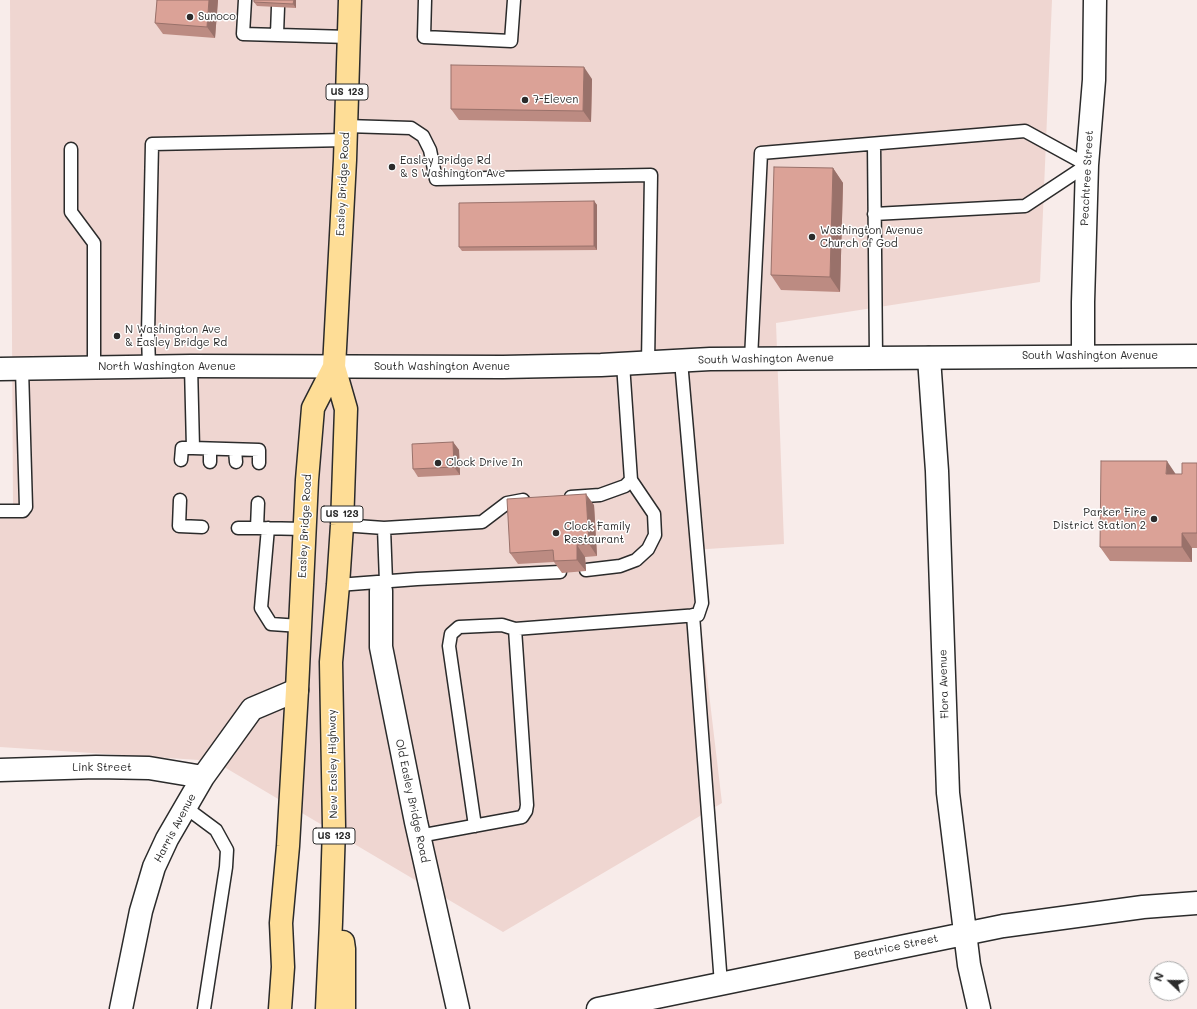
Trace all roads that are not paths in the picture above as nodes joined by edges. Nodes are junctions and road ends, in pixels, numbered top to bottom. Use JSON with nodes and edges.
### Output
{"nodes":[{"id":1,"x":245,"y":0,"type":"edge"},
{"id":2,"x":350,"y":0,"type":"edge"},
{"id":3,"x":425,"y":0,"type":"edge"},
{"id":4,"x":514,"y":0,"type":"edge"},
{"id":5,"x":1095,"y":0,"type":"edge"},
{"id":6,"x":278,"y":7,"type":"edge"},
{"id":7,"x":277,"y":34,"type":"junction"},
{"id":8,"x":349,"y":37,"type":"junction"},
{"id":9,"x":346,"y":133,"type":"junction"},
{"id":10,"x":874,"y":144,"type":"junction"},
{"id":11,"x":71,"y":149,"type":"dead end"},
{"id":12,"x":1087,"y":165,"type":"junction"},
{"id":13,"x":874,"y":214,"type":"junction"},
{"id":14,"x":1083,"y":356,"type":"junction"},
{"id":15,"x":1197,"y":356,"type":"edge"},
{"id":16,"x":876,"y":358,"type":"junction"},
{"id":17,"x":929,"y":358,"type":"junction"},
{"id":18,"x":751,"y":359,"type":"junction"},
{"id":19,"x":681,"y":361,"type":"junction"},
{"id":20,"x":648,"y":363,"type":"junction"},
{"id":21,"x":623,"y":364,"type":"junction"},
{"id":22,"x":191,"y":366,"type":"junction"},
{"id":23,"x":149,"y":367,"type":"junction"},
{"id":24,"x":334,"y":367,"type":"junction"},
{"id":25,"x":22,"y":368,"type":"junction"},
{"id":26,"x":94,"y":368,"type":"junction"},
{"id":27,"x":0,"y":369,"type":"edge"},
{"id":28,"x":193,"y":448,"type":"junction"},
{"id":29,"x":210,"y":449,"type":"junction"},
{"id":30,"x":235,"y":450,"type":"junction"},
{"id":31,"x":181,"y":460,"type":"dead end"},
{"id":32,"x":210,"y":462,"type":"dead end"},
{"id":33,"x":236,"y":462,"type":"dead end"},
{"id":34,"x":259,"y":463,"type":"dead end"},
{"id":35,"x":631,"y":480,"type":"junction"},
{"id":36,"x":560,"y":498,"type":"edge"},
{"id":37,"x":537,"y":499,"type":"edge"},
{"id":38,"x":180,"y":500,"type":"dead end"},
{"id":39,"x":258,"y":503,"type":"dead end"},
{"id":40,"x":0,"y":511,"type":"edge"},
{"id":41,"x":342,"y":525,"type":"junction"},
{"id":42,"x":202,"y":527,"type":"dead end"},
{"id":43,"x":238,"y":528,"type":"dead end"},
{"id":44,"x":262,"y":528,"type":"junction"},
{"id":45,"x":384,"y":528,"type":"junction"},
{"id":46,"x":305,"y":529,"type":"junction"},
{"id":47,"x":586,"y":570,"type":"dead end"},
{"id":48,"x":560,"y":572,"type":"edge"},
{"id":49,"x":338,"y":585,"type":"junction"},
{"id":50,"x":383,"y":587,"type":"junction"},
{"id":51,"x":694,"y":615,"type":"junction"},
{"id":52,"x":300,"y":626,"type":"junction"},
{"id":53,"x":515,"y":629,"type":"junction"},
{"id":54,"x":331,"y":662,"type":"joint"},
{"id":55,"x":297,"y":690,"type":"junction"},
{"id":56,"x":0,"y":770,"type":"edge"},
{"id":57,"x":203,"y":777,"type":"junction"},
{"id":58,"x":186,"y":807,"type":"junction"},
{"id":59,"x":475,"y":826,"type":"junction"},
{"id":60,"x":419,"y":836,"type":"junction"},
{"id":61,"x":332,"y":871,"type":"junction"},
{"id":62,"x":1197,"y":903,"type":"edge"},
{"id":63,"x":281,"y":923,"type":"junction"},
{"id":64,"x":965,"y":933,"type":"junction"},
{"id":65,"x":721,"y":984,"type":"junction"},
{"id":66,"x":121,"y":1009,"type":"edge"},
{"id":67,"x":204,"y":1009,"type":"edge"},
{"id":68,"x":267,"y":1009,"type":"edge"},
{"id":69,"x":280,"y":1009,"type":"edge"},
{"id":70,"x":327,"y":1009,"type":"edge"},
{"id":71,"x":344,"y":1009,"type":"edge"},
{"id":72,"x":458,"y":1009,"type":"edge"},
{"id":73,"x":598,"y":1009,"type":"edge"},
{"id":74,"x":979,"y":1009,"type":"edge"}],
"edges":[{"from":1,"to":7,"type":"lane"},
{"from":2,"to":8,"type":"highway","name":"Easley Bridge Road","number":"US 123"},
{"from":3,"to":4,"type":"lane"},
{"from":5,"to":12,"type":"street","name":"Peachtree Street"},
{"from":6,"to":7,"type":"lane"},
{"from":7,"to":8,"type":"lane"},
{"from":8,"to":9,"type":"highway","name":"Easley Bridge Road","number":"US 123"},
{"from":9,"to":20,"type":"lane"},
{"from":9,"to":23,"type":"lane"},
{"from":9,"to":24,"type":"highway","name":"Easley Bridge Road","number":"US 123"},
{"from":10,"to":12,"type":"lane"},
{"from":10,"to":13,"type":"lane"},
{"from":10,"to":18,"type":"lane"},
{"from":11,"to":26,"type":"lane"},
{"from":12,"to":13,"type":"lane"},
{"from":12,"to":14,"type":"street","name":"Peachtree Street"},
{"from":13,"to":16,"type":"lane"},
{"from":14,"to":15,"type":"street","name":"South Washington Avenue"},
{"from":14,"to":17,"type":"street","name":"South Washington Avenue"},
{"from":16,"to":17,"type":"street","name":"South Washington Avenue"},
{"from":16,"to":18,"type":"street","name":"South Washington Avenue"},
{"from":17,"to":64,"type":"street","name":"Flora Avenue"},
{"from":18,"to":19,"type":"street","name":"South Washington Avenue"},
{"from":19,"to":20,"type":"street","name":"South Washington Avenue"},
{"from":19,"to":51,"type":"lane"},
{"from":20,"to":21,"type":"street","name":"South Washington Avenue"},
{"from":21,"to":24,"type":"street","name":"South Washington Avenue"},
{"from":21,"to":35,"type":"lane"},
{"from":22,"to":23,"type":"street","name":"North Washington Avenue"},
{"from":22,"to":24,"type":"street","name":"North Washington Avenue"},
{"from":22,"to":28,"type":"lane"},
{"from":23,"to":26,"type":"street","name":"North Washington Avenue"},
{"from":24,"to":41,"type":"highway","name":"Easley Bridge Road","number":"US 123"},
{"from":24,"to":46,"type":"highway","name":"Easley Bridge Road","number":"US 123"},
{"from":25,"to":26,"type":"street","name":"North Washington Avenue"},
{"from":25,"to":27,"type":"street","name":"North Washington Avenue"},
{"from":25,"to":40,"type":"lane"},
{"from":28,"to":29,"type":"lane"},
{"from":28,"to":31,"type":"lane"},
{"from":29,"to":30,"type":"lane"},
{"from":29,"to":32,"type":"lane"},
{"from":30,"to":33,"type":"lane"},
{"from":30,"to":34,"type":"lane"},
{"from":35,"to":36,"type":"lane"},
{"from":35,"to":47,"type":"lane"},
{"from":37,"to":45,"type":"lane"},
{"from":38,"to":42,"type":"lane"},
{"from":39,"to":44,"type":"lane"},
{"from":41,"to":45,"type":"lane"},
{"from":41,"to":49,"type":"highway","name":"Easley Bridge Road","number":"US 123"},
{"from":43,"to":44,"type":"lane"},
{"from":44,"to":46,"type":"lane"},
{"from":44,"to":52,"type":"lane"},
{"from":45,"to":50,"type":"lane"},
{"from":46,"to":52,"type":"highway","name":"Easley Bridge Road","number":"US 123"},
{"from":48,"to":50,"type":"lane"},
{"from":49,"to":50,"type":"lane"},
{"from":49,"to":54,"type":"highway","name":"Easley Bridge Road","number":"US 123"},
{"from":50,"to":60,"type":"street","name":"Old Easley Bridge Road"},
{"from":51,"to":53,"type":"lane"},
{"from":51,"to":65,"type":"lane"},
{"from":52,"to":55,"type":"highway","name":"Easley Bridge Road","number":"US 123"},
{"from":53,"to":59,"type":"lane"},
{"from":53,"to":59,"type":"lane"},
{"from":54,"to":61,"type":"highway","name":"New Easley Highway","number":"US 123"},
{"from":55,"to":57,"type":"street","name":"Harris Avenue"},
{"from":55,"to":63,"type":"highway","number":"US 123"},
{"from":56,"to":57,"type":"street","name":"Link Street"},
{"from":57,"to":58,"type":"street","name":"Harris Avenue"},
{"from":58,"to":66,"type":"street","name":"Harris Avenue"},
{"from":58,"to":67,"type":"lane"},
{"from":59,"to":60,"type":"lane"},
{"from":60,"to":72,"type":"street","name":"Old Easley Bridge Road"},
{"from":61,"to":70,"type":"highway","name":"New Easley Highway","number":"US 123"},
{"from":61,"to":71,"type":"highway"},
{"from":62,"to":64,"type":"street","name":"Beatrice Street"},
{"from":63,"to":68,"type":"highway"},
{"from":63,"to":69,"type":"highway","number":"US 123"},
{"from":64,"to":65,"type":"street","name":"Beatrice Street"},
{"from":64,"to":74,"type":"street","name":"Flora Avenue"},
{"from":65,"to":73,"type":"street","name":"Beatrice Street"}]}
